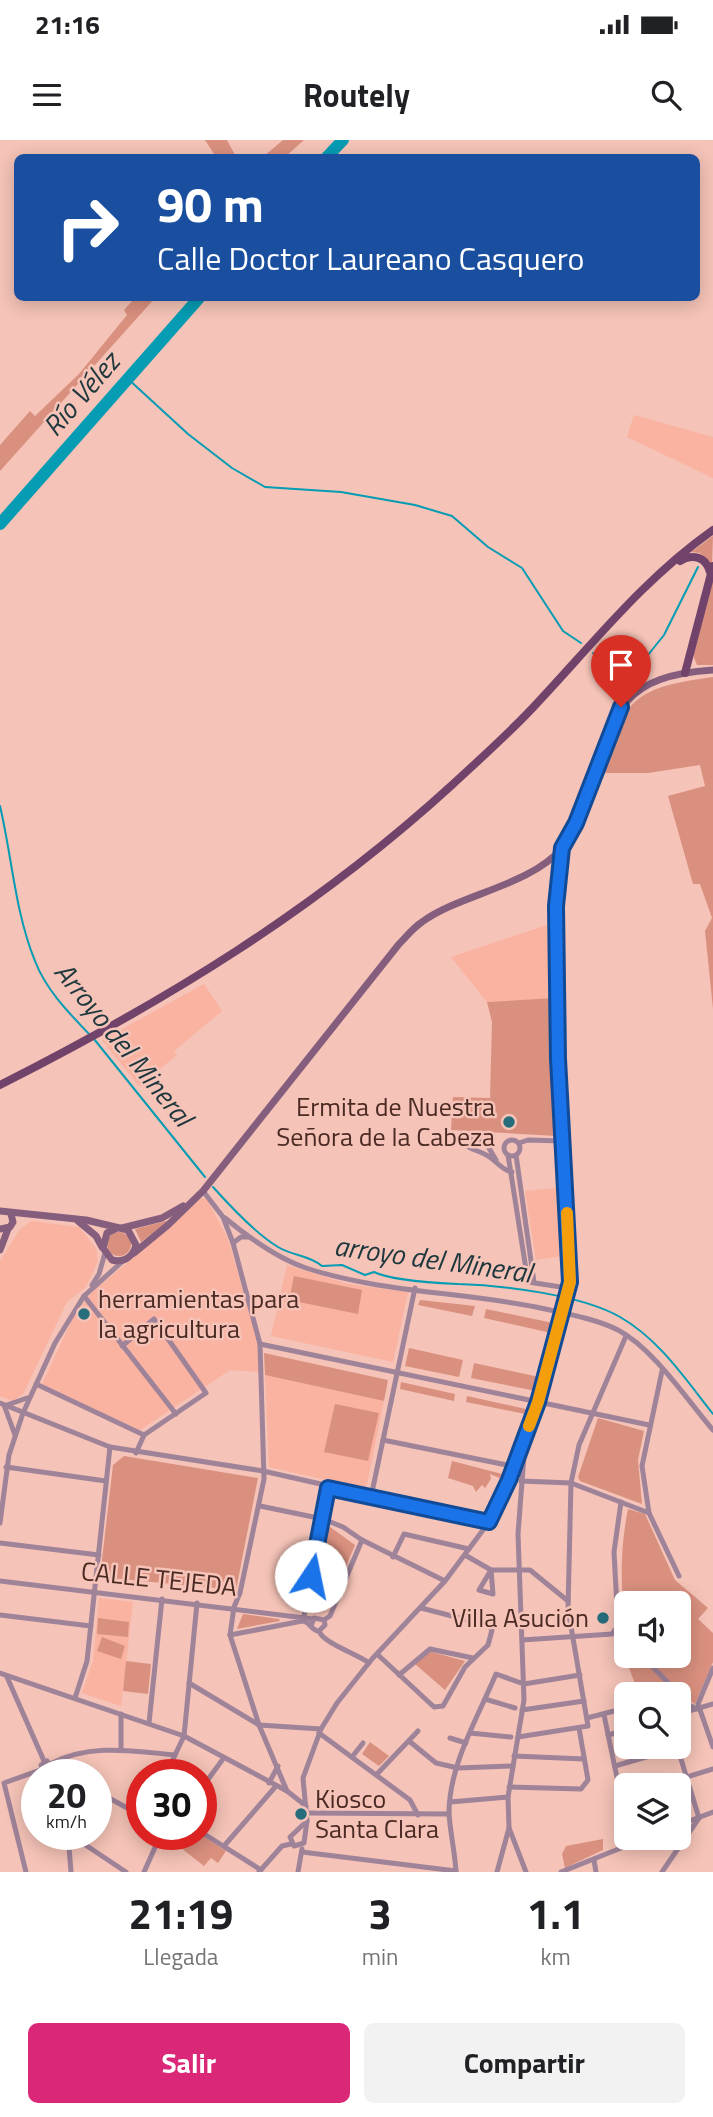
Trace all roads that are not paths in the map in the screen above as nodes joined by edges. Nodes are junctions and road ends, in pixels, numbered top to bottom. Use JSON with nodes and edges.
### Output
{"nodes":[{"id":1,"x":713,"y":530,"type":"edge"},
{"id":2,"x":713,"y":566,"type":"edge"},
{"id":3,"x":654,"y":578,"type":"junction"},
{"id":4,"x":710,"y":579,"type":"junction"},
{"id":5,"x":713,"y":670,"type":"edge"},
{"id":6,"x":685,"y":673,"type":"junction"},
{"id":7,"x":562,"y":848,"type":"junction"},
{"id":8,"x":0,"y":1085,"type":"edge"},
{"id":9,"x":562,"y":1141,"type":"junction"},
{"id":10,"x":519,"y":1143,"type":"junction"},
{"id":11,"x":508,"y":1155,"type":"junction"},
{"id":12,"x":516,"y":1155,"type":"junction"},
{"id":13,"x":496,"y":1160,"type":"junction"},
{"id":14,"x":512,"y":1172,"type":"junction"},
{"id":15,"x":203,"y":1191,"type":"junction"},
{"id":16,"x":195,"y":1198,"type":"junction"},
{"id":17,"x":0,"y":1211,"type":"edge"},
{"id":18,"x":223,"y":1217,"type":"junction"},
{"id":19,"x":12,"y":1218,"type":"junction"},
{"id":20,"x":77,"y":1220,"type":"junction"},
{"id":21,"x":120,"y":1228,"type":"junction"},
{"id":22,"x":4,"y":1229,"type":"edge"},
{"id":23,"x":249,"y":1237,"type":"junction"},
{"id":24,"x":233,"y":1243,"type":"junction"},
{"id":25,"x":0,"y":1250,"type":"edge"},
{"id":26,"x":104,"y":1250,"type":"junction"},
{"id":27,"x":134,"y":1253,"type":"junction"},
{"id":28,"x":123,"y":1261,"type":"junction"},
{"id":29,"x":531,"y":1282,"type":"junction"},
{"id":30,"x":415,"y":1288,"type":"junction"},
{"id":31,"x":568,"y":1288,"type":"junction"},
{"id":32,"x":86,"y":1293,"type":"junction"},
{"id":33,"x":562,"y":1312,"type":"junction"},
{"id":34,"x":626,"y":1336,"type":"junction"},
{"id":35,"x":260,"y":1344,"type":"junction"},
{"id":36,"x":122,"y":1346,"type":"junction"},
{"id":37,"x":662,"y":1371,"type":"junction"},
{"id":38,"x":397,"y":1374,"type":"junction"},
{"id":39,"x":34,"y":1387,"type":"junction"},
{"id":40,"x":538,"y":1402,"type":"junction"},
{"id":41,"x":2,"y":1404,"type":"edge"},
{"id":42,"x":592,"y":1412,"type":"junction"},
{"id":43,"x":23,"y":1413,"type":"junction"},
{"id":44,"x":176,"y":1414,"type":"junction"},
{"id":45,"x":649,"y":1425,"type":"junction"},
{"id":46,"x":713,"y":1430,"type":"edge"},
{"id":47,"x":144,"y":1435,"type":"junction"},
{"id":48,"x":15,"y":1437,"type":"junction"},
{"id":49,"x":525,"y":1438,"type":"junction"},
{"id":50,"x":383,"y":1440,"type":"junction"},
{"id":51,"x":110,"y":1447,"type":"junction"},
{"id":52,"x":136,"y":1452,"type":"junction"},
{"id":53,"x":6,"y":1467,"type":"junction"},
{"id":54,"x":514,"y":1467,"type":"junction"},
{"id":55,"x":263,"y":1471,"type":"junction"},
{"id":56,"x":511,"y":1476,"type":"junction"},
{"id":57,"x":521,"y":1476,"type":"junction"},
{"id":58,"x":106,"y":1481,"type":"junction"},
{"id":59,"x":571,"y":1483,"type":"junction"},
{"id":60,"x":328,"y":1488,"type":"junction"},
{"id":61,"x":371,"y":1497,"type":"junction"},
{"id":62,"x":621,"y":1502,"type":"junction"},
{"id":63,"x":260,"y":1506,"type":"junction"},
{"id":64,"x":649,"y":1513,"type":"junction"},
{"id":65,"x":323,"y":1519,"type":"junction"},
{"id":66,"x":489,"y":1522,"type":"junction"},
{"id":67,"x":0,"y":1523,"type":"edge"},
{"id":68,"x":362,"y":1540,"type":"junction"},
{"id":69,"x":0,"y":1543,"type":"edge"},
{"id":70,"x":467,"y":1552,"type":"junction"},
{"id":71,"x":99,"y":1555,"type":"junction"},
{"id":72,"x":393,"y":1557,"type":"junction"},
{"id":73,"x":519,"y":1568,"type":"junction"},
{"id":74,"x":679,"y":1576,"type":"dead end"},
{"id":75,"x":0,"y":1581,"type":"edge"},
{"id":76,"x":445,"y":1581,"type":"junction"},
{"id":77,"x":616,"y":1591,"type":"edge"},
{"id":78,"x":95,"y":1592,"type":"junction"},
{"id":79,"x":162,"y":1599,"type":"junction"},
{"id":80,"x":568,"y":1601,"type":"junction"},
{"id":81,"x":197,"y":1603,"type":"junction"},
{"id":82,"x":233,"y":1607,"type":"junction"},
{"id":83,"x":421,"y":1608,"type":"junction"},
{"id":84,"x":0,"y":1615,"type":"edge"},
{"id":85,"x":303,"y":1616,"type":"junction"},
{"id":86,"x":313,"y":1619,"type":"junction"},
{"id":87,"x":324,"y":1620,"type":"junction"},
{"id":88,"x":91,"y":1626,"type":"junction"},
{"id":89,"x":311,"y":1626,"type":"junction"},
{"id":90,"x":319,"y":1631,"type":"junction"},
{"id":91,"x":614,"y":1631,"type":"edge"},
{"id":92,"x":230,"y":1635,"type":"junction"},
{"id":93,"x":574,"y":1636,"type":"junction"},
{"id":94,"x":522,"y":1640,"type":"junction"},
{"id":95,"x":377,"y":1654,"type":"junction"},
{"id":96,"x":473,"y":1658,"type":"junction"},
{"id":97,"x":369,"y":1663,"type":"junction"},
{"id":98,"x":653,"y":1668,"type":"edge"},
{"id":99,"x":713,"y":1668,"type":"edge"},
{"id":100,"x":2,"y":1674,"type":"edge"},
{"id":101,"x":399,"y":1675,"type":"junction"},
{"id":102,"x":580,"y":1675,"type":"junction"},
{"id":103,"x":666,"y":1682,"type":"edge"},
{"id":104,"x":189,"y":1684,"type":"junction"},
{"id":105,"x":524,"y":1684,"type":"junction"},
{"id":106,"x":75,"y":1698,"type":"junction"},
{"id":107,"x":485,"y":1699,"type":"junction"},
{"id":108,"x":584,"y":1701,"type":"junction"},
{"id":109,"x":713,"y":1704,"type":"edge"},
{"id":110,"x":691,"y":1705,"type":"edge"},
{"id":111,"x":519,"y":1709,"type":"junction"},
{"id":112,"x":698,"y":1709,"type":"junction"},
{"id":113,"x":691,"y":1711,"type":"edge"},
{"id":114,"x":614,"y":1712,"type":"edge"},
{"id":115,"x":121,"y":1714,"type":"junction"},
{"id":116,"x":604,"y":1715,"type":"junction"},
{"id":117,"x":587,"y":1718,"type":"junction"},
{"id":118,"x":149,"y":1723,"type":"junction"},
{"id":119,"x":260,"y":1725,"type":"junction"},
{"id":120,"x":579,"y":1728,"type":"junction"},
{"id":121,"x":320,"y":1731,"type":"junction"},
{"id":122,"x":418,"y":1731,"type":"dead end"},
{"id":123,"x":470,"y":1733,"type":"junction"},
{"id":124,"x":614,"y":1733,"type":"edge"},
{"id":125,"x":608,"y":1735,"type":"junction"},
{"id":126,"x":184,"y":1736,"type":"junction"},
{"id":127,"x":711,"y":1736,"type":"edge"},
{"id":128,"x":511,"y":1737,"type":"dead end"},
{"id":129,"x":518,"y":1737,"type":"junction"},
{"id":130,"x":450,"y":1738,"type":"dead end"},
{"id":131,"x":409,"y":1741,"type":"junction"},
{"id":132,"x":466,"y":1742,"type":"junction"},
{"id":133,"x":363,"y":1743,"type":"dead end"},
{"id":134,"x":713,"y":1747,"type":"edge"},
{"id":135,"x":121,"y":1749,"type":"junction"},
{"id":136,"x":175,"y":1755,"type":"junction"},
{"id":137,"x":352,"y":1756,"type":"junction"},
{"id":138,"x":514,"y":1756,"type":"junction"},
{"id":139,"x":42,"y":1759,"type":"edge"},
{"id":140,"x":62,"y":1759,"type":"edge"},
{"id":141,"x":173,"y":1759,"type":"edge"},
{"id":142,"x":223,"y":1759,"type":"junction"},
{"id":143,"x":584,"y":1759,"type":"junction"},
{"id":144,"x":638,"y":1759,"type":"edge"},
{"id":145,"x":278,"y":1766,"type":"junction"},
{"id":146,"x":513,"y":1766,"type":"junction"},
{"id":147,"x":615,"y":1766,"type":"junction"},
{"id":148,"x":217,"y":1767,"type":"edge"},
{"id":149,"x":458,"y":1769,"type":"junction"},
{"id":150,"x":713,"y":1769,"type":"edge"},
{"id":151,"x":617,"y":1773,"type":"edge"},
{"id":152,"x":377,"y":1774,"type":"junction"},
{"id":153,"x":691,"y":1776,"type":"edge"},
{"id":154,"x":21,"y":1777,"type":"edge"},
{"id":155,"x":269,"y":1783,"type":"junction"},
{"id":156,"x":276,"y":1786,"type":"junction"},
{"id":157,"x":509,"y":1787,"type":"junction"},
{"id":158,"x":303,"y":1789,"type":"junction"},
{"id":159,"x":289,"y":1793,"type":"junction"},
{"id":160,"x":691,"y":1793,"type":"edge"},
{"id":161,"x":508,"y":1797,"type":"junction"},
{"id":162,"x":450,"y":1802,"type":"junction"},
{"id":163,"x":306,"y":1806,"type":"junction"},
{"id":164,"x":713,"y":1812,"type":"edge"},
{"id":165,"x":308,"y":1813,"type":"junction"},
{"id":166,"x":449,"y":1814,"type":"junction"},
{"id":167,"x":418,"y":1815,"type":"junction"},
{"id":168,"x":699,"y":1818,"type":"junction"},
{"id":169,"x":307,"y":1821,"type":"junction"},
{"id":170,"x":691,"y":1821,"type":"edge"},
{"id":171,"x":509,"y":1828,"type":"junction"},
{"id":172,"x":217,"y":1842,"type":"edge"},
{"id":173,"x":291,"y":1844,"type":"junction"},
{"id":174,"x":224,"y":1846,"type":"junction"},
{"id":175,"x":302,"y":1849,"type":"junction"},
{"id":176,"x":614,"y":1849,"type":"edge"},
{"id":177,"x":69,"y":1850,"type":"edge"},
{"id":178,"x":92,"y":1850,"type":"edge"},
{"id":179,"x":154,"y":1850,"type":"edge"},
{"id":180,"x":594,"y":1860,"type":"junction"},
{"id":181,"x":260,"y":1871,"type":"edge"},
{"id":182,"x":26,"y":1872,"type":"edge"},
{"id":183,"x":71,"y":1872,"type":"edge"},
{"id":184,"x":126,"y":1872,"type":"edge"},
{"id":185,"x":144,"y":1872,"type":"edge"},
{"id":186,"x":298,"y":1872,"type":"edge"},
{"id":187,"x":456,"y":1872,"type":"edge"},
{"id":188,"x":497,"y":1872,"type":"edge"},
{"id":189,"x":526,"y":1872,"type":"edge"},
{"id":190,"x":561,"y":1872,"type":"edge"},
{"id":191,"x":596,"y":1872,"type":"edge"},
{"id":192,"x":662,"y":1872,"type":"edge"}],
"edges":[{"from":1,"to":3,"type":"main road"},
{"from":2,"to":4,"type":"main road"},
{"from":3,"to":4,"type":"main road"},
{"from":3,"to":8,"type":"main road"},
{"from":4,"to":6,"type":"main road"},
{"from":5,"to":6,"type":"street"},
{"from":6,"to":7,"type":"street"},
{"from":7,"to":9,"type":"street"},
{"from":7,"to":15,"type":"street"},
{"from":9,"to":10,"type":"street"},
{"from":9,"to":31,"type":"street"},
{"from":10,"to":11,"type":"street"},
{"from":10,"to":12,"type":"street"},
{"from":11,"to":12,"type":"street"},
{"from":11,"to":14,"type":"street"},
{"from":12,"to":29,"type":"street"},
{"from":13,"to":13,"type":"street"},
{"from":13,"to":14,"type":"street"},
{"from":14,"to":29,"type":"street"},
{"from":15,"to":16,"type":"street"},
{"from":15,"to":18,"type":"street"},
{"from":16,"to":21,"type":"street"},
{"from":16,"to":27,"type":"street"},
{"from":17,"to":19,"type":"street"},
{"from":18,"to":23,"type":"street"},
{"from":18,"to":24,"type":"street"},
{"from":19,"to":20,"type":"street"},
{"from":19,"to":22,"type":"street"},
{"from":20,"to":21,"type":"street"},
{"from":20,"to":26,"type":"street"},
{"from":21,"to":26,"type":"street"},
{"from":21,"to":27,"type":"street"},
{"from":22,"to":25,"type":"street"},
{"from":23,"to":24,"type":"street"},
{"from":23,"to":30,"type":"street"},
{"from":24,"to":35,"type":"street"},
{"from":26,"to":28,"type":"street"},
{"from":26,"to":32,"type":"street"},
{"from":27,"to":28,"type":"street"},
{"from":28,"to":32,"type":"street"},
{"from":29,"to":31,"type":"street"},
{"from":30,"to":33,"type":"street"},
{"from":30,"to":38,"type":"street"},
{"from":31,"to":33,"type":"street"},
{"from":32,"to":36,"type":"street"},
{"from":32,"to":39,"type":"street"},
{"from":33,"to":34,"type":"street"},
{"from":33,"to":40,"type":"street"},
{"from":34,"to":37,"type":"street"},
{"from":34,"to":42,"type":"street"},
{"from":35,"to":38,"type":"street"},
{"from":35,"to":55,"type":"street"},
{"from":36,"to":44,"type":"street"},
{"from":36,"to":44,"type":"street"},
{"from":37,"to":45,"type":"street"},
{"from":37,"to":46,"type":"street"},
{"from":38,"to":40,"type":"street"},
{"from":38,"to":50,"type":"street"},
{"from":39,"to":41,"type":"street"},
{"from":39,"to":43,"type":"street"},
{"from":39,"to":47,"type":"street"},
{"from":40,"to":42,"type":"street"},
{"from":40,"to":49,"type":"street"},
{"from":41,"to":43,"type":"street"},
{"from":41,"to":48,"type":"street"},
{"from":42,"to":45,"type":"street"},
{"from":42,"to":59,"type":"street"},
{"from":43,"to":48,"type":"street"},
{"from":43,"to":51,"type":"street"},
{"from":44,"to":47,"type":"street"},
{"from":45,"to":64,"type":"street"},
{"from":47,"to":52,"type":"street"},
{"from":48,"to":53,"type":"street"},
{"from":49,"to":54,"type":"street"},
{"from":49,"to":57,"type":"street"},
{"from":50,"to":54,"type":"street"},
{"from":50,"to":61,"type":"street"},
{"from":51,"to":52,"type":"street"},
{"from":51,"to":58,"type":"street"},
{"from":52,"to":55,"type":"street"},
{"from":53,"to":58,"type":"street"},
{"from":53,"to":67,"type":"street"},
{"from":54,"to":56,"type":"street"},
{"from":54,"to":57,"type":"street"},
{"from":55,"to":60,"type":"street"},
{"from":55,"to":63,"type":"street"},
{"from":56,"to":57,"type":"street"},
{"from":56,"to":66,"type":"street"},
{"from":57,"to":59,"type":"street"},
{"from":57,"to":73,"type":"street"},
{"from":58,"to":71,"type":"street"},
{"from":59,"to":62,"type":"street"},
{"from":59,"to":80,"type":"street"},
{"from":60,"to":61,"type":"street"},
{"from":60,"to":65,"type":"street"},
{"from":61,"to":66,"type":"street"},
{"from":62,"to":64,"type":"street"},
{"from":62,"to":77,"type":"street"},
{"from":63,"to":65,"type":"street"},
{"from":63,"to":82,"type":"street"},
{"from":64,"to":74,"type":"street"},
{"from":65,"to":68,"type":"street"},
{"from":65,"to":85,"type":"street"},
{"from":66,"to":70,"type":"street"},
{"from":68,"to":72,"type":"street"},
{"from":68,"to":87,"type":"street"},
{"from":69,"to":71,"type":"street"},
{"from":70,"to":72,"type":"street"},
{"from":70,"to":73,"type":"street"},
{"from":70,"to":76,"type":"street"},
{"from":71,"to":78,"type":"street"},
{"from":72,"to":76,"type":"street"},
{"from":73,"to":80,"type":"street"},
{"from":73,"to":94,"type":"street"},
{"from":75,"to":78,"type":"street","name":"CALLE TEJEDA"},
{"from":76,"to":83,"type":"street"},
{"from":78,"to":79,"type":"street","name":"CALLE TEJEDA"},
{"from":78,"to":88,"type":"street"},
{"from":79,"to":81,"type":"street","name":"CALLE TEJEDA"},
{"from":79,"to":118,"type":"street"},
{"from":80,"to":93,"type":"street"},
{"from":81,"to":82,"type":"street","name":"CALLE TEJEDA"},
{"from":81,"to":104,"type":"street"},
{"from":82,"to":85,"type":"street","name":"CALLE TEJEDA"},
{"from":82,"to":92,"type":"street"},
{"from":83,"to":95,"type":"street"},
{"from":83,"to":96,"type":"street"},
{"from":84,"to":88,"type":"street"},
{"from":85,"to":86,"type":"street","name":"CALLE TEJEDA"},
{"from":86,"to":87,"type":"street"},
{"from":86,"to":89,"type":"street"},
{"from":87,"to":90,"type":"street"},
{"from":88,"to":106,"type":"street"},
{"from":89,"to":90,"type":"street"},
{"from":89,"to":92,"type":"street","name":"CALLE TEJEDA"},
{"from":90,"to":97,"type":"street"},
{"from":91,"to":93,"type":"street"},
{"from":92,"to":119,"type":"street"},
{"from":93,"to":94,"type":"street"},
{"from":93,"to":102,"type":"street"},
{"from":94,"to":105,"type":"street"},
{"from":95,"to":97,"type":"street"},
{"from":95,"to":101,"type":"street"},
{"from":96,"to":101,"type":"street"},
{"from":96,"to":101,"type":"street"},
{"from":97,"to":121,"type":"street"},
{"from":98,"to":103,"type":"street"},
{"from":99,"to":112,"type":"street"},
{"from":100,"to":106,"type":"street"},
{"from":100,"to":139,"type":"street"},
{"from":102,"to":105,"type":"street"},
{"from":102,"to":108,"type":"street"},
{"from":104,"to":119,"type":"street"},
{"from":104,"to":126,"type":"street"},
{"from":105,"to":107,"type":"street"},
{"from":105,"to":111,"type":"street"},
{"from":106,"to":115,"type":"street"},
{"from":107,"to":111,"type":"street"},
{"from":107,"to":123,"type":"street"},
{"from":108,"to":111,"type":"street"},
{"from":108,"to":117,"type":"street"},
{"from":109,"to":112,"type":"street"},
{"from":110,"to":112,"type":"street"},
{"from":111,"to":129,"type":"street"},
{"from":112,"to":113,"type":"street"},
{"from":112,"to":127,"type":"street"},
{"from":114,"to":116,"type":"street"},
{"from":115,"to":118,"type":"street"},
{"from":115,"to":135,"type":"street"},
{"from":116,"to":117,"type":"street"},
{"from":116,"to":125,"type":"street"},
{"from":117,"to":120,"type":"street"},
{"from":118,"to":126,"type":"street"},
{"from":119,"to":121,"type":"street"},
{"from":119,"to":145,"type":"street"},
{"from":120,"to":129,"type":"street"},
{"from":120,"to":143,"type":"street"},
{"from":121,"to":137,"type":"street"},
{"from":121,"to":158,"type":"street"},
{"from":122,"to":131,"type":"street"},
{"from":123,"to":128,"type":"street"},
{"from":123,"to":132,"type":"street"},
{"from":124,"to":125,"type":"street"},
{"from":125,"to":147,"type":"street"},
{"from":126,"to":136,"type":"street"},
{"from":126,"to":142,"type":"street"},
{"from":127,"to":134,"type":"street"},
{"from":129,"to":138,"type":"street"},
{"from":130,"to":132,"type":"street"},
{"from":131,"to":149,"type":"street"},
{"from":131,"to":152,"type":"street"},
{"from":132,"to":149,"type":"street"},
{"from":133,"to":137,"type":"street"},
{"from":135,"to":136,"type":"street"},
{"from":135,"to":140,"type":"street"},
{"from":136,"to":141,"type":"street"},
{"from":137,"to":152,"type":"street"},
{"from":138,"to":143,"type":"street"},
{"from":138,"to":146,"type":"street"},
{"from":142,"to":148,"type":"street"},
{"from":142,"to":155,"type":"street"},
{"from":143,"to":157,"type":"street"},
{"from":144,"to":147,"type":"street"},
{"from":145,"to":155,"type":"street"},
{"from":145,"to":159,"type":"street"},
{"from":146,"to":149,"type":"street"},
{"from":146,"to":157,"type":"street"},
{"from":147,"to":151,"type":"street"},
{"from":149,"to":162,"type":"street"},
{"from":150,"to":153,"type":"street"},
{"from":152,"to":167,"type":"street"},
{"from":154,"to":182,"type":"street"},
{"from":155,"to":156,"type":"street"},
{"from":156,"to":159,"type":"street"},
{"from":156,"to":174,"type":"street"},
{"from":157,"to":161,"type":"street"},
{"from":158,"to":159,"type":"street"},
{"from":158,"to":163,"type":"street"},
{"from":159,"to":163,"type":"street"},
{"from":160,"to":168,"type":"street"},
{"from":161,"to":162,"type":"street"},
{"from":161,"to":171,"type":"street"},
{"from":162,"to":166,"type":"street"},
{"from":163,"to":165,"type":"street"},
{"from":164,"to":168,"type":"street"},
{"from":165,"to":167,"type":"street"},
{"from":165,"to":169,"type":"street"},
{"from":166,"to":167,"type":"street"},
{"from":166,"to":187,"type":"street"},
{"from":168,"to":170,"type":"street"},
{"from":168,"to":192,"type":"street"},
{"from":169,"to":173,"type":"street"},
{"from":169,"to":175,"type":"street"},
{"from":171,"to":188,"type":"street"},
{"from":171,"to":189,"type":"street"},
{"from":172,"to":174,"type":"street"},
{"from":173,"to":175,"type":"street"},
{"from":173,"to":181,"type":"street"},
{"from":174,"to":181,"type":"street"},
{"from":175,"to":186,"type":"street"},
{"from":175,"to":187,"type":"street"},
{"from":176,"to":180,"type":"street"},
{"from":177,"to":183,"type":"street"},
{"from":178,"to":184,"type":"street"},
{"from":179,"to":185,"type":"street"},
{"from":180,"to":190,"type":"street"},
{"from":180,"to":191,"type":"street"}]}
